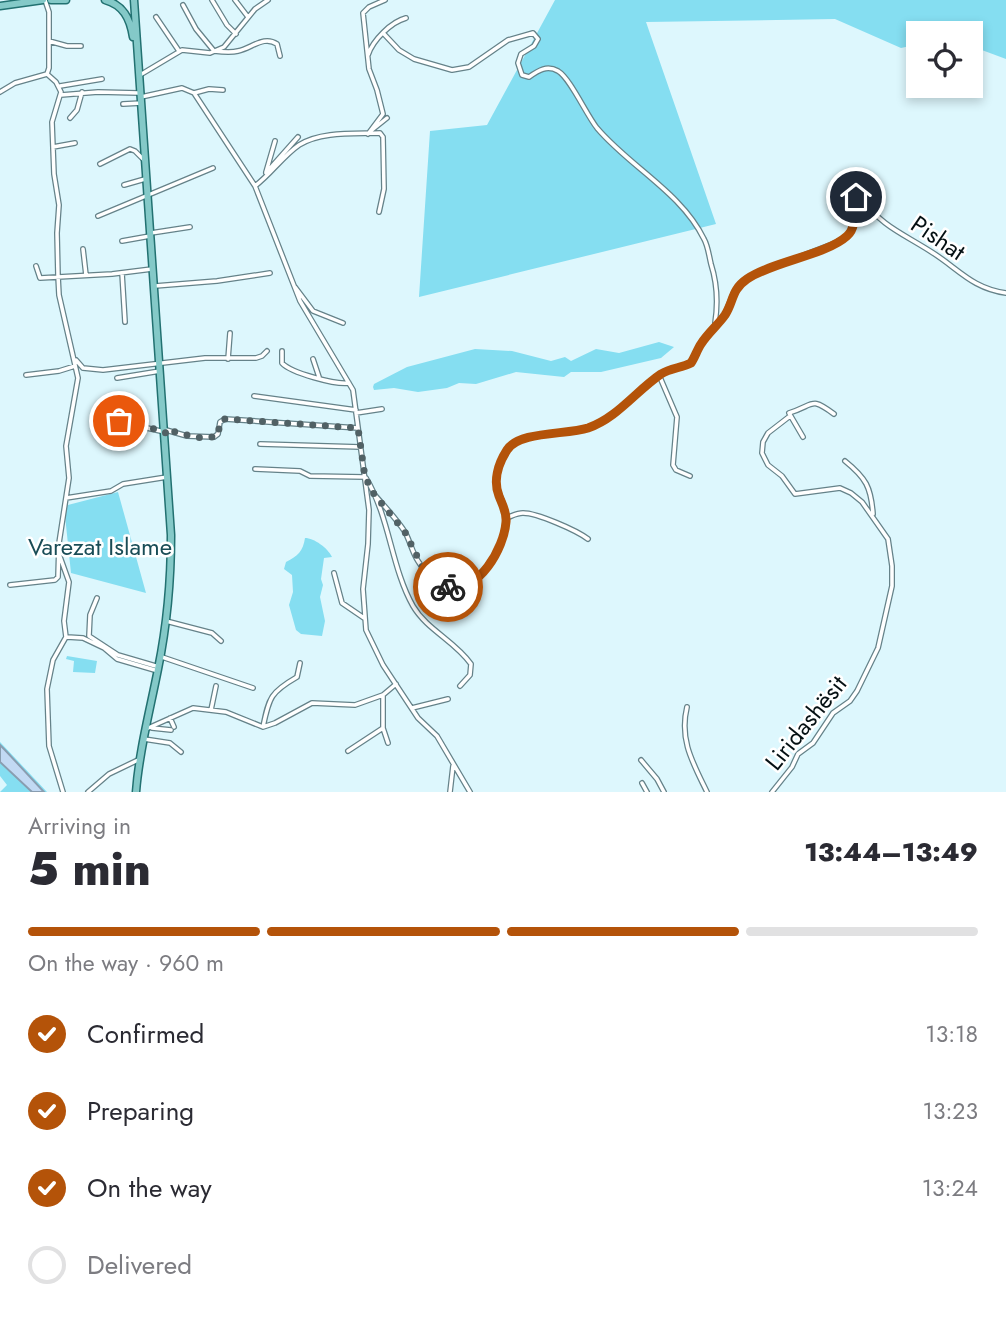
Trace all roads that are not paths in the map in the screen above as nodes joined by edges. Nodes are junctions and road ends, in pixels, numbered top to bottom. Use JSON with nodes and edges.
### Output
{"nodes":[{"id":1,"x":44,"y":0,"type":"edge"},
{"id":2,"x":51,"y":0,"type":"edge"},
{"id":3,"x":66,"y":0,"type":"edge"},
{"id":4,"x":105,"y":0,"type":"edge"},
{"id":5,"x":134,"y":0,"type":"edge"},
{"id":6,"x":212,"y":0,"type":"edge"},
{"id":7,"x":235,"y":0,"type":"edge"},
{"id":8,"x":268,"y":0,"type":"edge"},
{"id":9,"x":385,"y":0,"type":"edge"},
{"id":10,"x":183,"y":5,"type":"dead end"},
{"id":11,"x":0,"y":6,"type":"edge"},
{"id":12,"x":156,"y":17,"type":"dead end"},
{"id":13,"x":248,"y":17,"type":"junction"},
{"id":14,"x":406,"y":18,"type":"dead end"},
{"id":15,"x":236,"y":34,"type":"junction"},
{"id":16,"x":384,"y":34,"type":"junction"},
{"id":17,"x":49,"y":41,"type":"junction"},
{"id":18,"x":80,"y":46,"type":"dead end"},
{"id":19,"x":179,"y":51,"type":"junction"},
{"id":20,"x":214,"y":51,"type":"junction"},
{"id":21,"x":138,"y":54,"type":"junction"},
{"id":22,"x":280,"y":56,"type":"dead end"},
{"id":23,"x":367,"y":57,"type":"junction"},
{"id":24,"x":47,"y":74,"type":"junction"},
{"id":25,"x":139,"y":75,"type":"junction"},
{"id":26,"x":102,"y":79,"type":"dead end"},
{"id":27,"x":60,"y":86,"type":"junction"},
{"id":28,"x":223,"y":90,"type":"dead end"},
{"id":29,"x":0,"y":92,"type":"edge"},
{"id":30,"x":82,"y":92,"type":"junction"},
{"id":31,"x":194,"y":93,"type":"junction"},
{"id":32,"x":61,"y":95,"type":"junction"},
{"id":33,"x":142,"y":98,"type":"junction"},
{"id":34,"x":123,"y":104,"type":"dead end"},
{"id":35,"x":70,"y":118,"type":"dead end"},
{"id":36,"x":387,"y":118,"type":"dead end"},
{"id":37,"x":368,"y":134,"type":"junction"},
{"id":38,"x":298,"y":137,"type":"dead end"},
{"id":39,"x":275,"y":141,"type":"dead end"},
{"id":40,"x":75,"y":143,"type":"dead end"},
{"id":41,"x":53,"y":147,"type":"junction"},
{"id":42,"x":146,"y":163,"type":"junction"},
{"id":43,"x":100,"y":164,"type":"dead end"},
{"id":44,"x":213,"y":169,"type":"dead end"},
{"id":45,"x":266,"y":173,"type":"junction"},
{"id":46,"x":147,"y":179,"type":"junction"},
{"id":47,"x":263,"y":180,"type":"junction"},
{"id":48,"x":124,"y":185,"type":"dead end"},
{"id":49,"x":255,"y":186,"type":"junction"},
{"id":50,"x":149,"y":197,"type":"junction"},
{"id":51,"x":379,"y":212,"type":"dead end"},
{"id":52,"x":98,"y":216,"type":"dead end"},
{"id":53,"x":190,"y":227,"type":"dead end"},
{"id":54,"x":151,"y":234,"type":"junction"},
{"id":55,"x":122,"y":241,"type":"dead end"},
{"id":56,"x":83,"y":249,"type":"dead end"},
{"id":57,"x":37,"y":266,"type":"dead end"},
{"id":58,"x":154,"y":268,"type":"junction"},
{"id":59,"x":121,"y":273,"type":"junction"},
{"id":60,"x":270,"y":273,"type":"dead end"},
{"id":61,"x":86,"y":275,"type":"junction"},
{"id":62,"x":58,"y":276,"type":"junction"},
{"id":63,"x":292,"y":283,"type":"junction"},
{"id":64,"x":155,"y":286,"type":"junction"},
{"id":65,"x":1006,"y":293,"type":"edge"},
{"id":66,"x":125,"y":323,"type":"dead end"},
{"id":67,"x":343,"y":323,"type":"dead end"},
{"id":68,"x":715,"y":325,"type":"junction"},
{"id":69,"x":230,"y":333,"type":"dead end"},
{"id":70,"x":267,"y":351,"type":"dead end"},
{"id":71,"x":282,"y":351,"type":"dead end"},
{"id":72,"x":75,"y":359,"type":"junction"},
{"id":73,"x":228,"y":359,"type":"junction"},
{"id":74,"x":313,"y":359,"type":"dead end"},
{"id":75,"x":161,"y":362,"type":"junction"},
{"id":76,"x":75,"y":366,"type":"junction"},
{"id":77,"x":161,"y":370,"type":"junction"},
{"id":78,"x":26,"y":375,"type":"dead end"},
{"id":79,"x":659,"y":375,"type":"junction"},
{"id":80,"x":319,"y":377,"type":"junction"},
{"id":81,"x":117,"y":378,"type":"dead end"},
{"id":82,"x":350,"y":383,"type":"junction"},
{"id":83,"x":254,"y":396,"type":"dead end"},
{"id":84,"x":382,"y":409,"type":"dead end"},
{"id":85,"x":356,"y":412,"type":"junction"},
{"id":86,"x":834,"y":414,"type":"dead end"},
{"id":87,"x":790,"y":416,"type":"junction"},
{"id":88,"x":96,"y":420,"type":"dead end"},
{"id":89,"x":122,"y":426,"type":"junction"},
{"id":90,"x":358,"y":428,"type":"junction"},
{"id":91,"x":96,"y":430,"type":"dead end"},
{"id":92,"x":166,"y":431,"type":"junction"},
{"id":93,"x":803,"y":437,"type":"dead end"},
{"id":94,"x":260,"y":444,"type":"dead end"},
{"id":95,"x":361,"y":447,"type":"junction"},
{"id":96,"x":845,"y":461,"type":"dead end"},
{"id":97,"x":255,"y":469,"type":"dead end"},
{"id":98,"x":690,"y":475,"type":"dead end"},
{"id":99,"x":169,"y":477,"type":"junction"},
{"id":100,"x":365,"y":477,"type":"junction"},
{"id":101,"x":374,"y":494,"type":"junction"},
{"id":102,"x":65,"y":498,"type":"junction"},
{"id":103,"x":873,"y":516,"type":"junction"},
{"id":104,"x":506,"y":518,"type":"junction"},
{"id":105,"x":587,"y":538,"type":"dead end"},
{"id":106,"x":58,"y":554,"type":"junction"},
{"id":107,"x":334,"y":573,"type":"dead end"},
{"id":108,"x":10,"y":586,"type":"dead end"},
{"id":109,"x":97,"y":598,"type":"dead end"},
{"id":110,"x":364,"y":618,"type":"junction"},
{"id":111,"x":166,"y":621,"type":"junction"},
{"id":112,"x":66,"y":637,"type":"junction"},
{"id":113,"x":221,"y":641,"type":"dead end"},
{"id":114,"x":160,"y":657,"type":"junction"},
{"id":115,"x":300,"y":663,"type":"dead end"},
{"id":116,"x":158,"y":669,"type":"junction"},
{"id":117,"x":396,"y":683,"type":"junction"},
{"id":118,"x":216,"y":686,"type":"dead end"},
{"id":119,"x":460,"y":686,"type":"dead end"},
{"id":120,"x":253,"y":688,"type":"dead end"},
{"id":121,"x":383,"y":695,"type":"junction"},
{"id":122,"x":448,"y":699,"type":"dead end"},
{"id":123,"x":687,"y":707,"type":"dead end"},
{"id":124,"x":412,"y":708,"type":"junction"},
{"id":125,"x":211,"y":710,"type":"junction"},
{"id":126,"x":170,"y":718,"type":"junction"},
{"id":127,"x":263,"y":727,"type":"junction"},
{"id":128,"x":148,"y":728,"type":"junction"},
{"id":129,"x":383,"y":728,"type":"junction"},
{"id":130,"x":144,"y":740,"type":"junction"},
{"id":131,"x":388,"y":743,"type":"dead end"},
{"id":132,"x":348,"y":751,"type":"dead end"},
{"id":133,"x":181,"y":752,"type":"dead end"},
{"id":134,"x":140,"y":759,"type":"junction"},
{"id":135,"x":641,"y":761,"type":"dead end"},
{"id":136,"x":453,"y":764,"type":"junction"},
{"id":137,"x":642,"y":783,"type":"dead end"},
{"id":138,"x":63,"y":792,"type":"edge"},
{"id":139,"x":88,"y":792,"type":"edge"},
{"id":140,"x":136,"y":792,"type":"edge"},
{"id":141,"x":450,"y":792,"type":"edge"},
{"id":142,"x":470,"y":792,"type":"edge"},
{"id":143,"x":647,"y":792,"type":"edge"},
{"id":144,"x":664,"y":792,"type":"edge"},
{"id":145,"x":707,"y":792,"type":"edge"},
{"id":146,"x":772,"y":792,"type":"edge"}],
"edges":[{"from":1,"to":11,"type":"main road"},
{"from":1,"to":17,"type":"street"},
{"from":2,"to":3,"type":"main road"},
{"from":4,"to":21,"type":"main road"},
{"from":5,"to":21,"type":"main road"},
{"from":6,"to":15,"type":"street"},
{"from":7,"to":13,"type":"street"},
{"from":8,"to":13,"type":"street"},
{"from":9,"to":23,"type":"street"},
{"from":10,"to":20,"type":"street"},
{"from":12,"to":19,"type":"street"},
{"from":13,"to":15,"type":"street"},
{"from":14,"to":16,"type":"street"},
{"from":15,"to":20,"type":"street"},
{"from":16,"to":23,"type":"street"},
{"from":16,"to":68,"type":"street"},
{"from":17,"to":18,"type":"street"},
{"from":17,"to":24,"type":"street"},
{"from":19,"to":20,"type":"street"},
{"from":19,"to":25,"type":"street"},
{"from":20,"to":22,"type":"street"},
{"from":21,"to":25,"type":"main road"},
{"from":23,"to":37,"type":"street"},
{"from":24,"to":27,"type":"street"},
{"from":24,"to":29,"type":"street"},
{"from":25,"to":33,"type":"main road"},
{"from":26,"to":27,"type":"street"},
{"from":27,"to":32,"type":"street"},
{"from":28,"to":31,"type":"street"},
{"from":30,"to":32,"type":"street"},
{"from":30,"to":33,"type":"street"},
{"from":30,"to":35,"type":"street"},
{"from":31,"to":33,"type":"street"},
{"from":31,"to":49,"type":"street"},
{"from":32,"to":41,"type":"street"},
{"from":33,"to":34,"type":"street"},
{"from":33,"to":42,"type":"main road"},
{"from":36,"to":37,"type":"street"},
{"from":37,"to":47,"type":"street"},
{"from":37,"to":51,"type":"street"},
{"from":38,"to":45,"type":"street"},
{"from":39,"to":45,"type":"street"},
{"from":40,"to":41,"type":"street"},
{"from":41,"to":62,"type":"street"},
{"from":42,"to":43,"type":"street"},
{"from":42,"to":46,"type":"main road"},
{"from":44,"to":50,"type":"street"},
{"from":45,"to":47,"type":"street"},
{"from":46,"to":48,"type":"street"},
{"from":46,"to":50,"type":"main road"},
{"from":47,"to":49,"type":"street"},
{"from":49,"to":63,"type":"street"},
{"from":50,"to":52,"type":"street"},
{"from":50,"to":54,"type":"main road"},
{"from":53,"to":54,"type":"street"},
{"from":54,"to":55,"type":"street"},
{"from":54,"to":58,"type":"main road"},
{"from":56,"to":61,"type":"street"},
{"from":57,"to":62,"type":"street"},
{"from":58,"to":59,"type":"street"},
{"from":58,"to":64,"type":"main road"},
{"from":59,"to":61,"type":"street"},
{"from":59,"to":66,"type":"street"},
{"from":60,"to":64,"type":"street"},
{"from":61,"to":62,"type":"street"},
{"from":62,"to":72,"type":"street"},
{"from":63,"to":67,"type":"street"},
{"from":63,"to":82,"type":"street"},
{"from":64,"to":75,"type":"main road"},
{"from":65,"to":68,"type":"street","name":"Pishat"},
{"from":68,"to":79,"type":"street","name":"Pishat"},
{"from":69,"to":73,"type":"street"},
{"from":70,"to":73,"type":"street"},
{"from":71,"to":80,"type":"street"},
{"from":72,"to":75,"type":"street"},
{"from":72,"to":76,"type":"street"},
{"from":73,"to":75,"type":"street"},
{"from":74,"to":80,"type":"street"},
{"from":75,"to":77,"type":"main road"},
{"from":76,"to":78,"type":"street"},
{"from":76,"to":102,"type":"street"},
{"from":77,"to":81,"type":"street"},
{"from":77,"to":92,"type":"main road"},
{"from":79,"to":98,"type":"street"},
{"from":79,"to":104,"type":"street","name":"Pishat"},
{"from":80,"to":82,"type":"street"},
{"from":82,"to":85,"type":"street"},
{"from":83,"to":85,"type":"street"},
{"from":84,"to":85,"type":"street"},
{"from":85,"to":90,"type":"street"},
{"from":86,"to":87,"type":"street"},
{"from":87,"to":93,"type":"street"},
{"from":87,"to":103,"type":"street","name":"Liridashësit"},
{"from":88,"to":89,"type":"street"},
{"from":89,"to":91,"type":"street"},
{"from":89,"to":92,"type":"street"},
{"from":90,"to":92,"type":"street"},
{"from":90,"to":95,"type":"street"},
{"from":92,"to":99,"type":"main road"},
{"from":94,"to":95,"type":"street"},
{"from":95,"to":100,"type":"street"},
{"from":96,"to":103,"type":"street","name":"Liridashësit"},
{"from":97,"to":100,"type":"street"},
{"from":99,"to":102,"type":"street"},
{"from":99,"to":111,"type":"main road"},
{"from":100,"to":101,"type":"street"},
{"from":100,"to":110,"type":"street"},
{"from":101,"to":104,"type":"street"},
{"from":101,"to":119,"type":"street"},
{"from":102,"to":106,"type":"street"},
{"from":103,"to":146,"type":"street","name":"Liridashësit"},
{"from":104,"to":105,"type":"street"},
{"from":106,"to":108,"type":"street"},
{"from":106,"to":112,"type":"street"},
{"from":107,"to":110,"type":"street"},
{"from":109,"to":116,"type":"street"},
{"from":110,"to":117,"type":"street"},
{"from":111,"to":113,"type":"street"},
{"from":111,"to":114,"type":"main road"},
{"from":112,"to":116,"type":"street"},
{"from":112,"to":138,"type":"street"},
{"from":114,"to":116,"type":"main road"},
{"from":114,"to":120,"type":"street"},
{"from":115,"to":127,"type":"street"},
{"from":116,"to":128,"type":"main road"},
{"from":117,"to":121,"type":"street"},
{"from":117,"to":124,"type":"street"},
{"from":118,"to":125,"type":"street"},
{"from":121,"to":127,"type":"street"},
{"from":121,"to":129,"type":"street"},
{"from":122,"to":124,"type":"street"},
{"from":123,"to":145,"type":"street"},
{"from":124,"to":136,"type":"street"},
{"from":125,"to":126,"type":"street"},
{"from":125,"to":127,"type":"street"},
{"from":126,"to":128,"type":"street"},
{"from":126,"to":128,"type":"street"},
{"from":128,"to":130,"type":"main road"},
{"from":129,"to":131,"type":"street"},
{"from":129,"to":132,"type":"street"},
{"from":130,"to":133,"type":"street"},
{"from":130,"to":134,"type":"main road"},
{"from":134,"to":139,"type":"street"},
{"from":134,"to":140,"type":"main road"},
{"from":135,"to":144,"type":"street"},
{"from":136,"to":141,"type":"street"},
{"from":136,"to":142,"type":"street"},
{"from":137,"to":143,"type":"street"}]}
